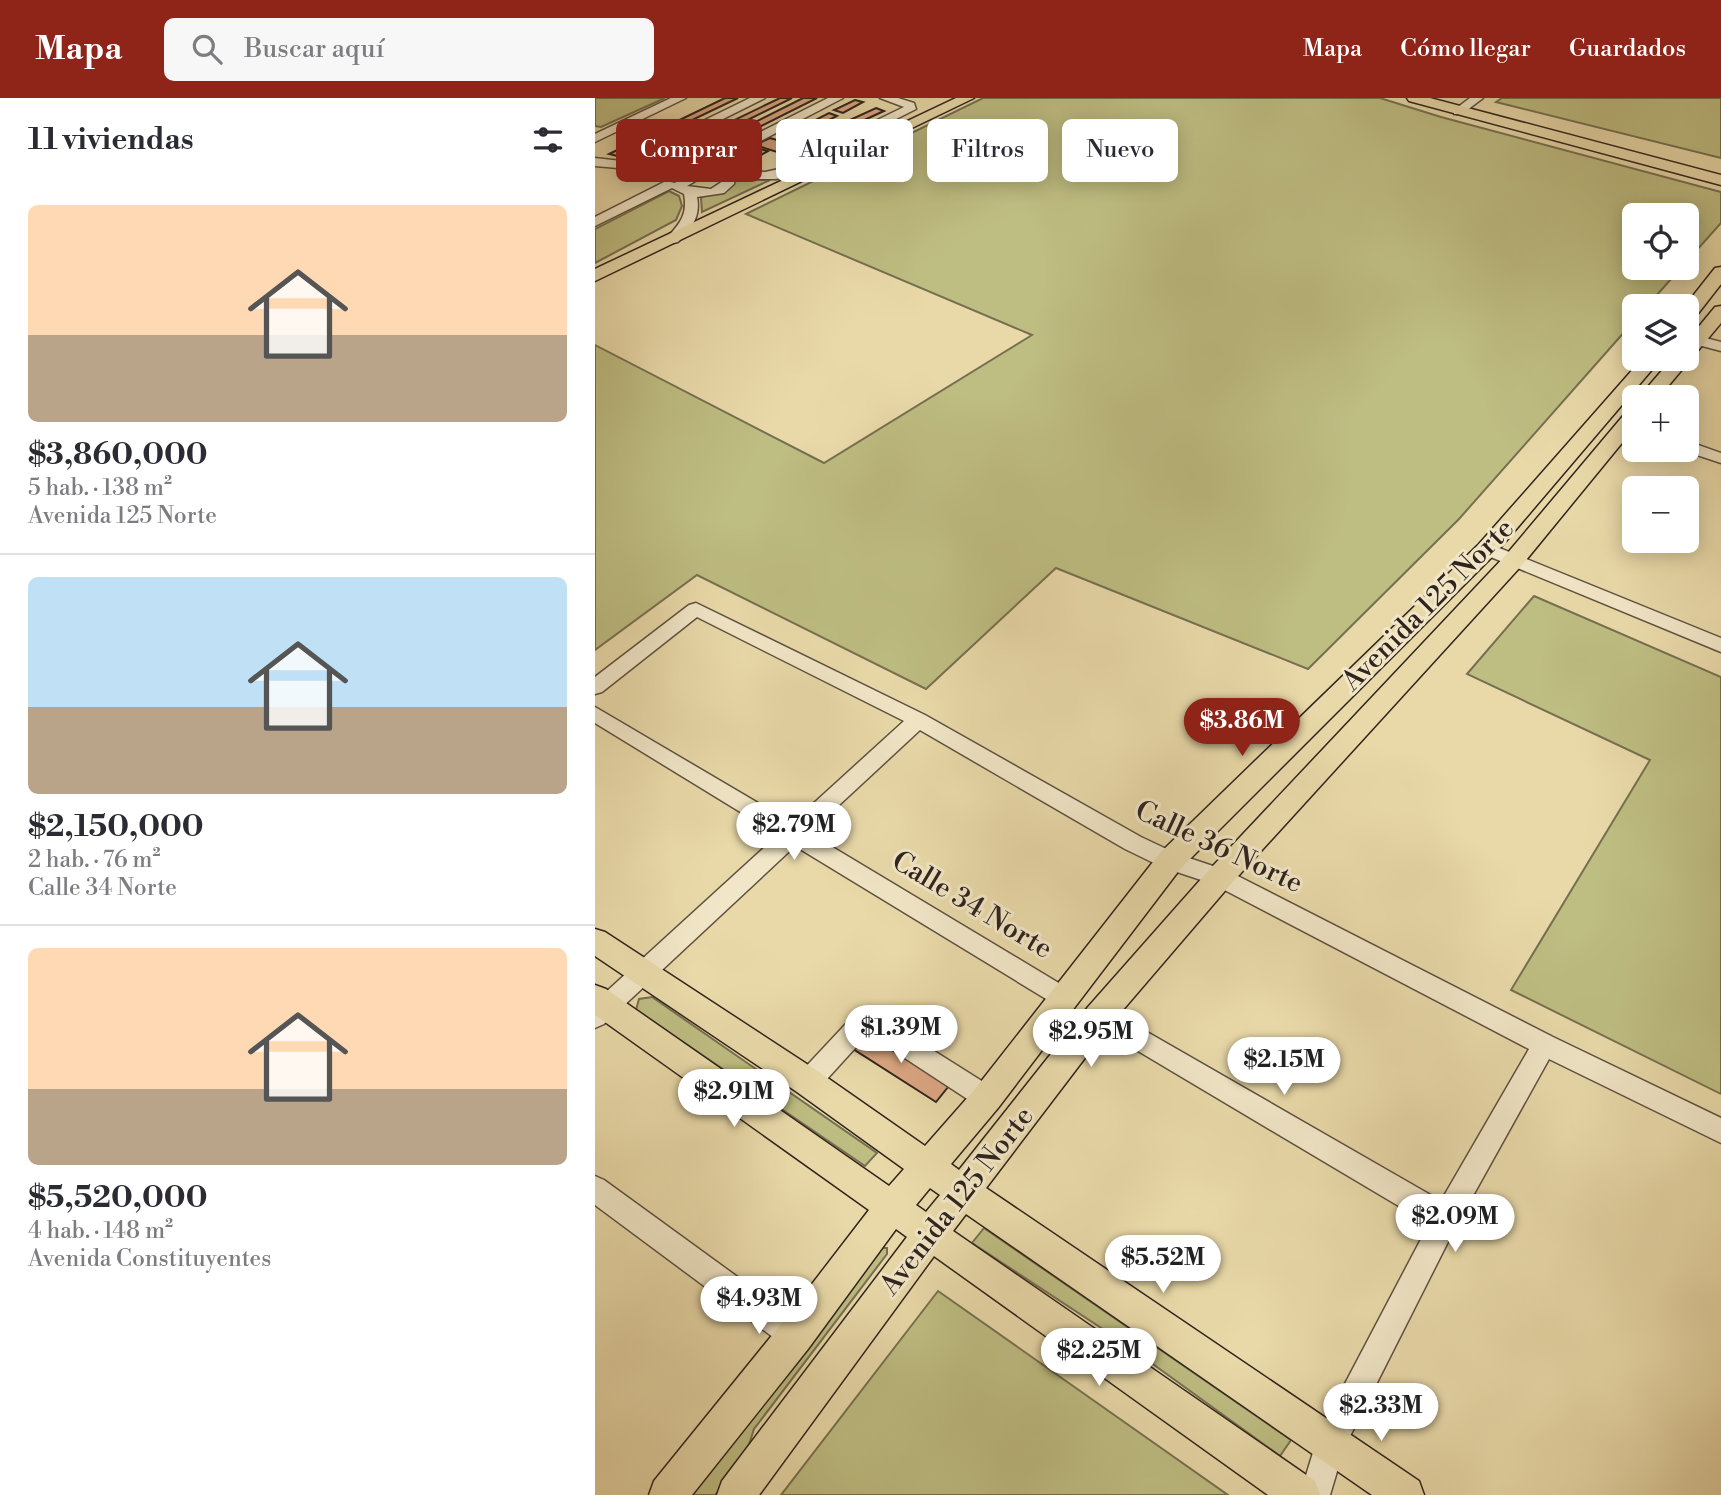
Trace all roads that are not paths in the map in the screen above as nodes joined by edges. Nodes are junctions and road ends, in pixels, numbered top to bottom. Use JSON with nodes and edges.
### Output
{"nodes":[{"id":1,"x":680,"y":98,"type":"edge"},
{"id":2,"x":759,"y":98,"type":"edge"},
{"id":3,"x":837,"y":98,"type":"edge"},
{"id":4,"x":886,"y":98,"type":"edge"},
{"id":5,"x":967,"y":98,"type":"edge"},
{"id":6,"x":1414,"y":98,"type":"edge"},
{"id":7,"x":1444,"y":98,"type":"edge"},
{"id":8,"x":1467,"y":105,"type":"edge"},
{"id":9,"x":716,"y":119,"type":"edge"},
{"id":10,"x":889,"y":119,"type":"edge"},
{"id":11,"x":913,"y":123,"type":"edge"},
{"id":12,"x":595,"y":138,"type":"edge"},
{"id":13,"x":762,"y":138,"type":"edge"},
{"id":14,"x":595,"y":162,"type":"edge"},
{"id":15,"x":616,"y":165,"type":"edge"},
{"id":16,"x":1721,"y":170,"type":"edge"},
{"id":17,"x":595,"y":174,"type":"edge"},
{"id":18,"x":1721,"y":180,"type":"edge"},
{"id":19,"x":685,"y":182,"type":"edge"},
{"id":20,"x":729,"y":182,"type":"edge"},
{"id":21,"x":789,"y":182,"type":"edge"},
{"id":22,"x":680,"y":188,"type":"junction"},
{"id":23,"x":595,"y":222,"type":"edge"},
{"id":24,"x":673,"y":239,"type":"junction"},
{"id":25,"x":1721,"y":271,"type":"edge"},
{"id":26,"x":595,"y":276,"type":"edge"},
{"id":27,"x":1699,"y":300,"type":"edge"},
{"id":28,"x":1721,"y":311,"type":"edge"},
{"id":29,"x":1699,"y":334,"type":"edge"},
{"id":30,"x":1699,"y":344,"type":"edge"},
{"id":31,"x":1721,"y":347,"type":"edge"},
{"id":32,"x":1642,"y":371,"type":"edge"},
{"id":33,"x":1672,"y":371,"type":"edge"},
{"id":34,"x":1659,"y":385,"type":"edge"},
{"id":35,"x":1622,"y":433,"type":"edge"},
{"id":36,"x":1699,"y":450,"type":"edge"},
{"id":37,"x":1721,"y":458,"type":"edge"},
{"id":38,"x":1487,"y":549,"type":"junction"},
{"id":39,"x":1514,"y":560,"type":"junction"},
{"id":40,"x":1721,"y":645,"type":"edge"},
{"id":41,"x":595,"y":687,"type":"edge"},
{"id":42,"x":595,"y":714,"type":"edge"},
{"id":43,"x":918,"y":720,"type":"junction"},
{"id":44,"x":793,"y":834,"type":"junction"},
{"id":45,"x":1170,"y":861,"type":"junction"},
{"id":46,"x":1220,"y":877,"type":"junction"},
{"id":47,"x":595,"y":941,"type":"edge"},
{"id":48,"x":642,"y":972,"type":"junction"},
{"id":49,"x":1064,"y":998,"type":"junction"},
{"id":50,"x":599,"y":1007,"type":"edge"},
{"id":51,"x":1099,"y":1016,"type":"junction"},
{"id":52,"x":1544,"y":1045,"type":"junction"},
{"id":53,"x":808,"y":1082,"type":"junction"},
{"id":54,"x":987,"y":1098,"type":"junction"},
{"id":55,"x":1721,"y":1131,"type":"edge"},
{"id":56,"x":930,"y":1167,"type":"junction"},
{"id":57,"x":595,"y":1189,"type":"edge"},
{"id":58,"x":963,"y":1192,"type":"junction"},
{"id":59,"x":891,"y":1209,"type":"junction"},
{"id":60,"x":1446,"y":1219,"type":"junction"},
{"id":61,"x":930,"y":1234,"type":"junction"},
{"id":62,"x":795,"y":1336,"type":"junction"},
{"id":63,"x":1330,"y":1444,"type":"junction"},
{"id":64,"x":668,"y":1495,"type":"edge"},
{"id":65,"x":736,"y":1495,"type":"edge"},
{"id":66,"x":1301,"y":1495,"type":"edge"},
{"id":67,"x":1315,"y":1495,"type":"edge"},
{"id":68,"x":1405,"y":1495,"type":"edge"}],
"edges":[{"from":1,"to":12,"type":"street"},
{"from":2,"to":9,"type":"street"},
{"from":3,"to":13,"type":"street"},
{"from":4,"to":10,"type":"street"},
{"from":5,"to":11,"type":"main road"},
{"from":6,"to":8,"type":"main road"},
{"from":7,"to":8,"type":"main road"},
{"from":8,"to":16,"type":"main road"},
{"from":8,"to":18,"type":"main road"},
{"from":14,"to":15,"type":"street"},
{"from":17,"to":22,"type":"street"},
{"from":19,"to":22,"type":"street"},
{"from":20,"to":22,"type":"street"},
{"from":21,"to":24,"type":"main road"},
{"from":22,"to":23,"type":"street"},
{"from":22,"to":24,"type":"street"},
{"from":24,"to":26,"type":"main road"},
{"from":25,"to":27,"type":"main road"},
{"from":28,"to":29,"type":"main road"},
{"from":30,"to":31,"type":"street"},
{"from":32,"to":38,"type":"main road","name":"Avenida 125 Norte"},
{"from":33,"to":34,"type":"main road"},
{"from":35,"to":39,"type":"main road","name":"Avenida 125 Norte"},
{"from":36,"to":37,"type":"street"},
{"from":38,"to":39,"type":"street"},
{"from":38,"to":45,"type":"main road","name":"Avenida 125 Norte"},
{"from":39,"to":40,"type":"street"},
{"from":39,"to":46,"type":"main road","name":"Avenida 125 Norte"},
{"from":41,"to":43,"type":"street","name":"Calle 36 Norte"},
{"from":42,"to":44,"type":"street","name":"Calle 34 Norte"},
{"from":43,"to":44,"type":"street"},
{"from":43,"to":45,"type":"street","name":"Calle 36 Norte"},
{"from":44,"to":48,"type":"street"},
{"from":44,"to":49,"type":"street","name":"Calle 34 Norte"},
{"from":45,"to":46,"type":"street","name":"Calle 36 Norte"},
{"from":45,"to":49,"type":"main road","name":"Avenida 125 Norte"},
{"from":46,"to":51,"type":"main road","name":"Avenida 125 Norte"},
{"from":46,"to":52,"type":"street","name":"Calle 36 Norte"},
{"from":47,"to":48,"type":"main road"},
{"from":48,"to":50,"type":"street"},
{"from":48,"to":53,"type":"main road"},
{"from":49,"to":54,"type":"main road","name":"Avenida 125 Norte"},
{"from":50,"to":59,"type":"main road"},
{"from":51,"to":58,"type":"main road","name":"Avenida 125 Norte"},
{"from":51,"to":60,"type":"street"},
{"from":52,"to":55,"type":"street","name":"Calle 36 Norte"},
{"from":52,"to":60,"type":"street"},
{"from":53,"to":54,"type":"street"},
{"from":53,"to":56,"type":"main road"},
{"from":54,"to":56,"type":"main road","name":"Avenida 125 Norte"},
{"from":56,"to":58,"type":"main road"},
{"from":56,"to":59,"type":"main road","name":"Avenida 125 Norte"},
{"from":57,"to":62,"type":"street"},
{"from":58,"to":61,"type":"main road","name":"Avenida 125 Norte"},
{"from":58,"to":63,"type":"main road"},
{"from":59,"to":61,"type":"main road"},
{"from":59,"to":62,"type":"main road","name":"Avenida 125 Norte"},
{"from":60,"to":63,"type":"street"},
{"from":61,"to":65,"type":"main road","name":"Avenida 125 Norte"},
{"from":61,"to":66,"type":"main road"},
{"from":62,"to":64,"type":"main road","name":"Avenida 125 Norte"},
{"from":63,"to":67,"type":"street"},
{"from":63,"to":68,"type":"main road"}]}
